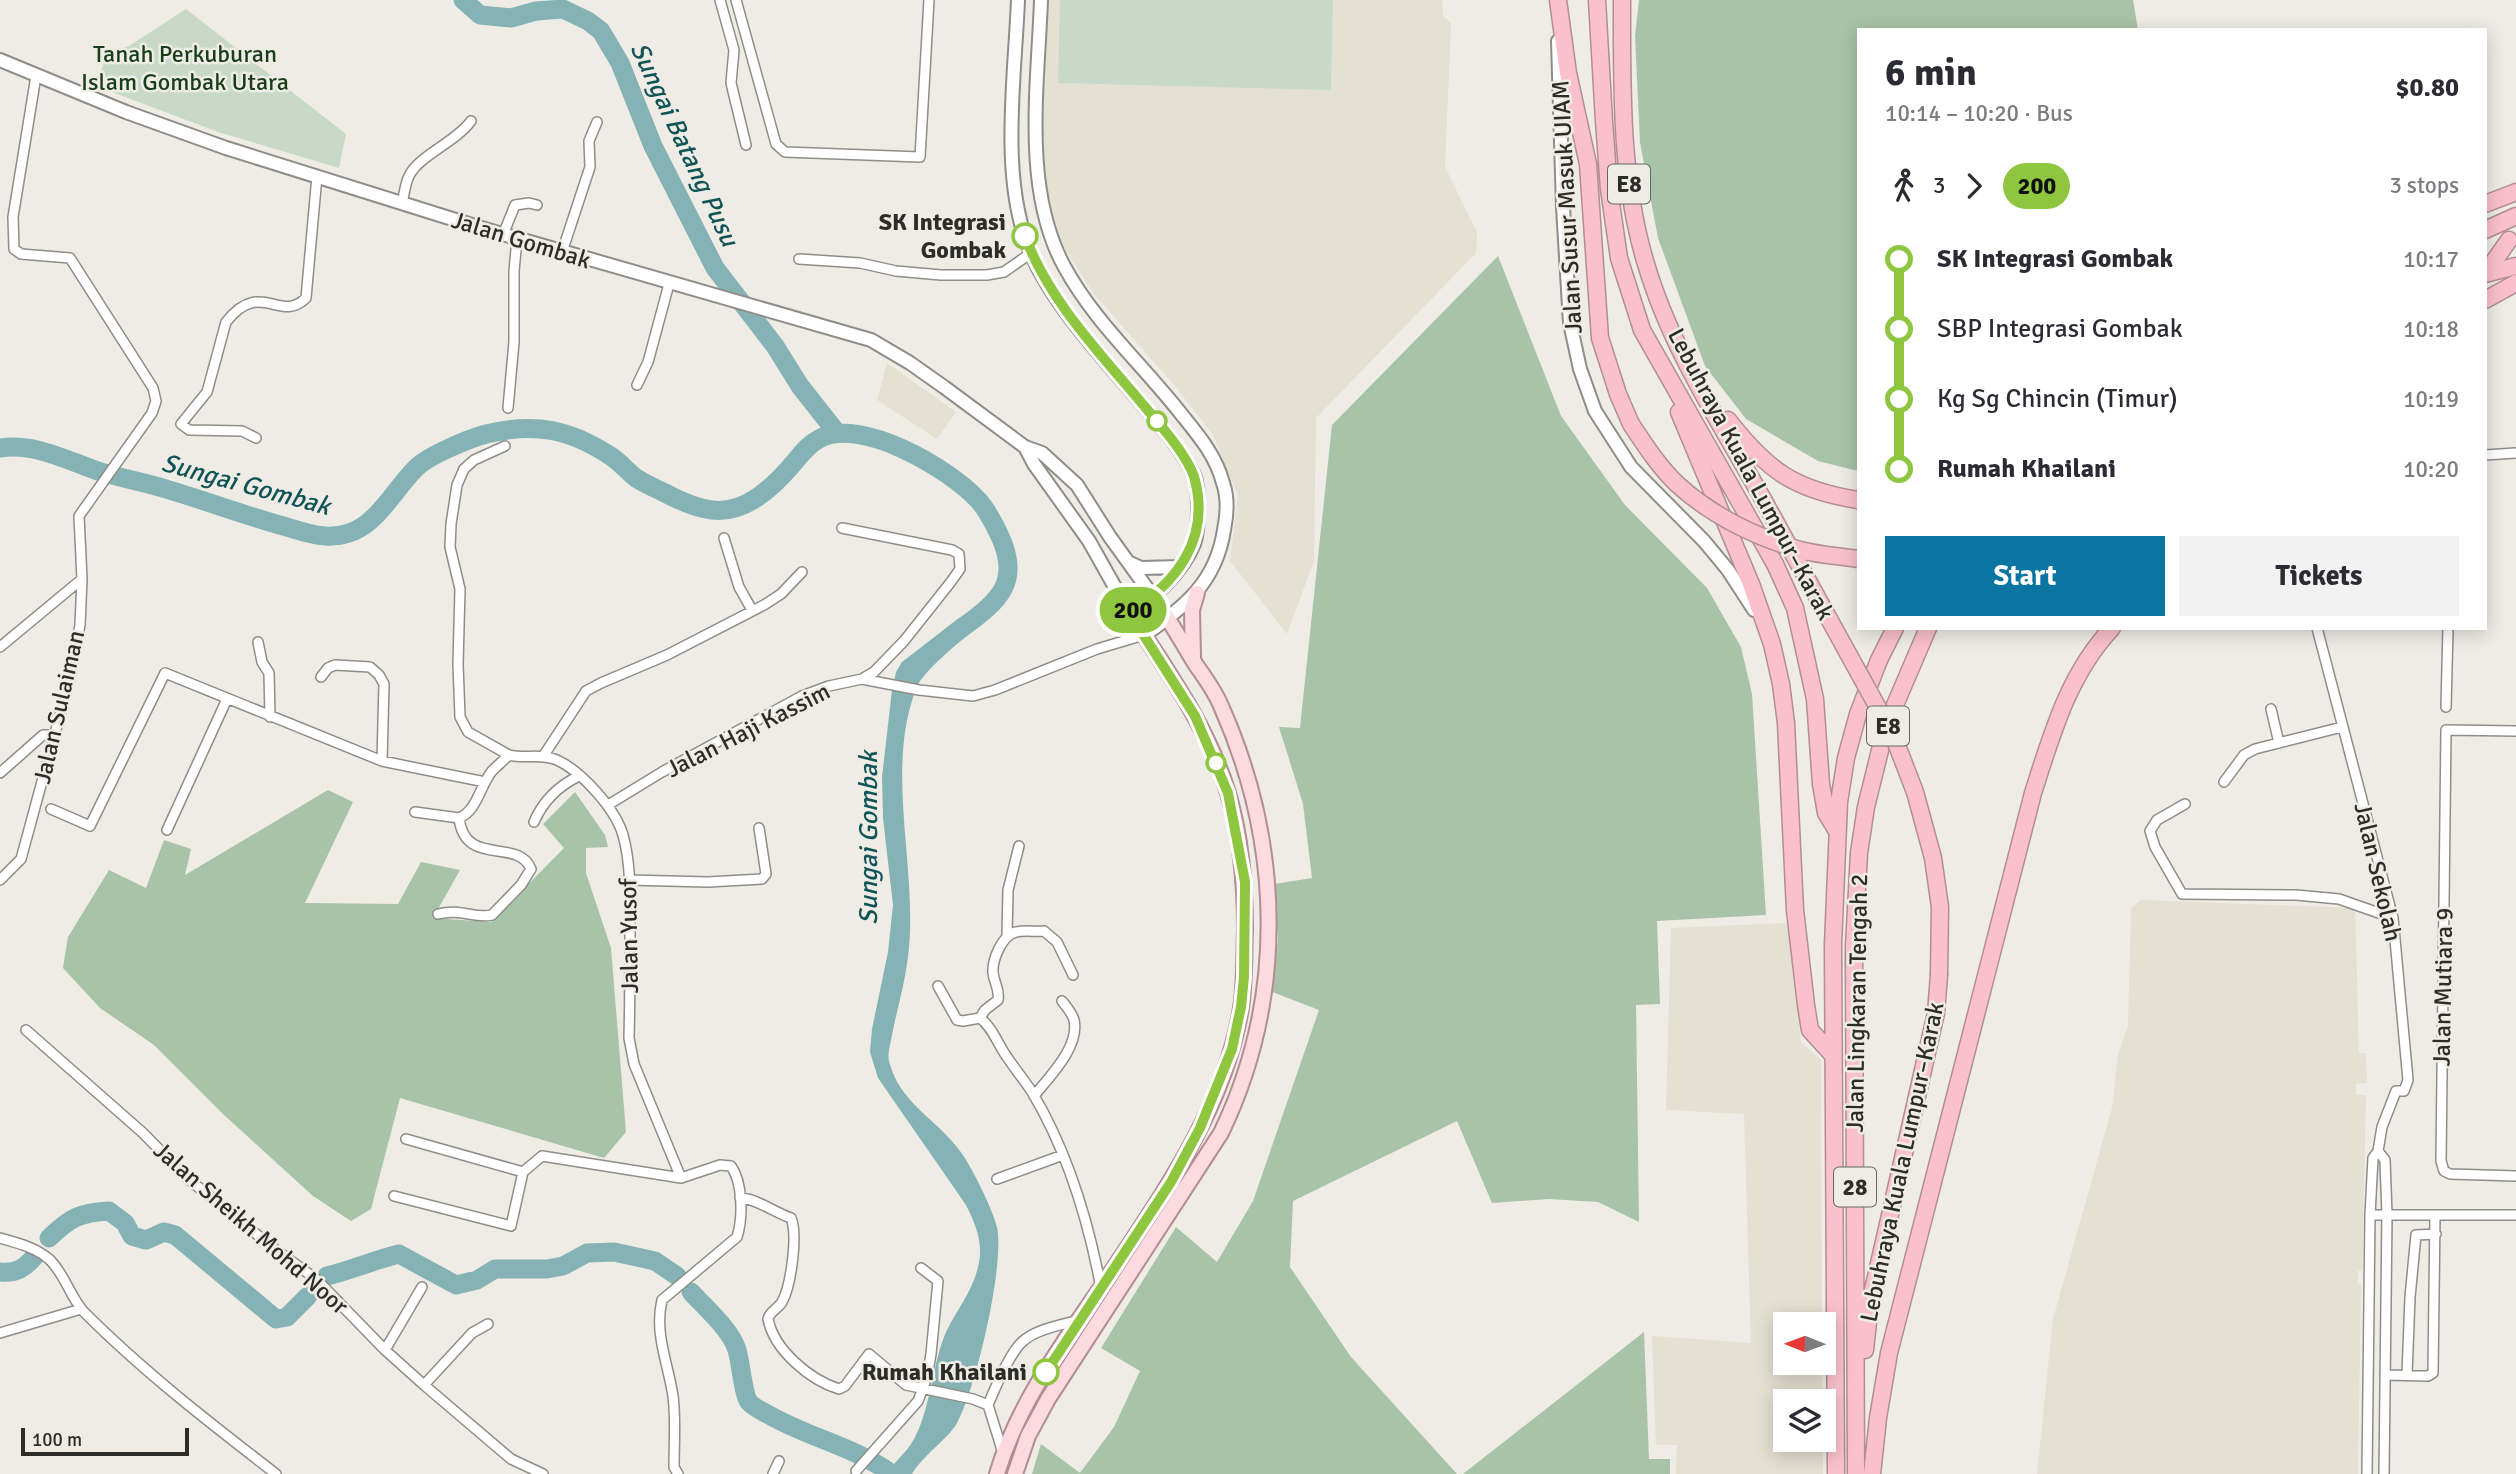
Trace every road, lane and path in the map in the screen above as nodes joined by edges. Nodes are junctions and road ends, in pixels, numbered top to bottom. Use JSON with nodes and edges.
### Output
{"nodes":[{"id":1,"x":720,"y":0,"type":"edge"},
{"id":2,"x":736,"y":0,"type":"edge"},
{"id":3,"x":929,"y":0,"type":"edge"},
{"id":4,"x":1018,"y":0,"type":"edge"},
{"id":5,"x":1041,"y":0,"type":"edge"},
{"id":6,"x":1557,"y":0,"type":"edge"},
{"id":7,"x":1596,"y":0,"type":"edge"},
{"id":8,"x":1622,"y":0,"type":"edge"},
{"id":9,"x":0,"y":60,"type":"edge"},
{"id":10,"x":36,"y":76,"type":"junction"},
{"id":11,"x":471,"y":121,"type":"dead end"},
{"id":12,"x":597,"y":122,"type":"dead end"},
{"id":13,"x":746,"y":145,"type":"dead end"},
{"id":14,"x":317,"y":176,"type":"junction"},
{"id":15,"x":2516,"y":192,"type":"edge"},
{"id":16,"x":2487,"y":203,"type":"edge"},
{"id":17,"x":402,"y":204,"type":"junction"},
{"id":18,"x":537,"y":205,"type":"dead end"},
{"id":19,"x":2516,"y":216,"type":"edge"},
{"id":20,"x":2487,"y":229,"type":"edge"},
{"id":21,"x":503,"y":235,"type":"junction"},
{"id":22,"x":517,"y":239,"type":"junction"},
{"id":23,"x":2513,"y":239,"type":"edge"},
{"id":24,"x":2487,"y":251,"type":"edge"},
{"id":25,"x":562,"y":252,"type":"junction"},
{"id":26,"x":1031,"y":253,"type":"junction"},
{"id":27,"x":799,"y":259,"type":"dead end"},
{"id":28,"x":2516,"y":267,"type":"edge"},
{"id":29,"x":1594,"y":268,"type":"junction"},
{"id":30,"x":2487,"y":272,"type":"edge"},
{"id":31,"x":2487,"y":274,"type":"edge"},
{"id":32,"x":2516,"y":283,"type":"edge"},
{"id":33,"x":669,"y":284,"type":"junction"},
{"id":34,"x":2487,"y":299,"type":"edge"},
{"id":35,"x":1642,"y":330,"type":"junction"},
{"id":36,"x":1683,"y":359,"type":"junction"},
{"id":37,"x":637,"y":385,"type":"dead end"},
{"id":38,"x":508,"y":408,"type":"dead end"},
{"id":39,"x":256,"y":438,"type":"dead end"},
{"id":40,"x":505,"y":446,"type":"dead end"},
{"id":41,"x":1025,"y":447,"type":"junction"},
{"id":42,"x":2516,"y":453,"type":"edge"},
{"id":43,"x":2487,"y":455,"type":"edge"},
{"id":44,"x":1857,"y":500,"type":"edge"},
{"id":45,"x":842,"y":528,"type":"dead end"},
{"id":46,"x":723,"y":538,"type":"dead end"},
{"id":47,"x":1857,"y":559,"type":"edge"},
{"id":48,"x":1130,"y":563,"type":"junction"},
{"id":49,"x":1179,"y":567,"type":"junction"},
{"id":50,"x":803,"y":572,"type":"dead end"},
{"id":51,"x":82,"y":579,"type":"junction"},
{"id":52,"x":1197,"y":593,"type":"junction"},
{"id":53,"x":1154,"y":597,"type":"junction"},
{"id":54,"x":752,"y":610,"type":"junction"},
{"id":55,"x":1129,"y":612,"type":"junction"},
{"id":56,"x":1168,"y":619,"type":"junction"},
{"id":57,"x":1894,"y":630,"type":"edge"},
{"id":58,"x":1927,"y":630,"type":"edge"},
{"id":59,"x":2110,"y":630,"type":"edge"},
{"id":60,"x":2318,"y":630,"type":"edge"},
{"id":61,"x":2448,"y":630,"type":"edge"},
{"id":62,"x":1144,"y":635,"type":"junction"},
{"id":63,"x":258,"y":642,"type":"dead end"},
{"id":64,"x":1772,"y":644,"type":"junction"},
{"id":65,"x":0,"y":647,"type":"edge"},
{"id":66,"x":1193,"y":660,"type":"junction"},
{"id":67,"x":321,"y":677,"type":"dead end"},
{"id":68,"x":862,"y":679,"type":"junction"},
{"id":69,"x":227,"y":699,"type":"junction"},
{"id":70,"x":2446,"y":707,"type":"dead end"},
{"id":71,"x":2271,"y":709,"type":"dead end"},
{"id":72,"x":270,"y":717,"type":"junction"},
{"id":73,"x":2343,"y":727,"type":"junction"},
{"id":74,"x":2516,"y":731,"type":"edge"},
{"id":75,"x":54,"y":736,"type":"junction"},
{"id":76,"x":2280,"y":743,"type":"junction"},
{"id":77,"x":509,"y":755,"type":"junction"},
{"id":78,"x":544,"y":755,"type":"junction"},
{"id":79,"x":382,"y":761,"type":"junction"},
{"id":80,"x":0,"y":773,"type":"edge"},
{"id":81,"x":579,"y":776,"type":"junction"},
{"id":82,"x":485,"y":782,"type":"junction"},
{"id":83,"x":2224,"y":782,"type":"dead end"},
{"id":84,"x":2185,"y":804,"type":"dead end"},
{"id":85,"x":608,"y":805,"type":"junction"},
{"id":86,"x":51,"y":809,"type":"dead end"},
{"id":87,"x":415,"y":812,"type":"dead end"},
{"id":88,"x":458,"y":818,"type":"junction"},
{"id":89,"x":534,"y":822,"type":"dead end"},
{"id":90,"x":759,"y":828,"type":"dead end"},
{"id":91,"x":167,"y":830,"type":"dead end"},
{"id":92,"x":1838,"y":831,"type":"junction"},
{"id":93,"x":1019,"y":846,"type":"dead end"},
{"id":94,"x":0,"y":880,"type":"edge"},
{"id":95,"x":629,"y":880,"type":"junction"},
{"id":96,"x":438,"y":914,"type":"dead end"},
{"id":97,"x":2393,"y":918,"type":"junction"},
{"id":98,"x":1007,"y":936,"type":"junction"},
{"id":99,"x":1073,"y":975,"type":"dead end"},
{"id":100,"x":938,"y":986,"type":"dead end"},
{"id":101,"x":1062,"y":1001,"type":"dead end"},
{"id":102,"x":979,"y":1018,"type":"junction"},
{"id":103,"x":26,"y":1030,"type":"dead end"},
{"id":104,"x":1833,"y":1055,"type":"junction"},
{"id":105,"x":1034,"y":1096,"type":"junction"},
{"id":106,"x":406,"y":1139,"type":"dead end"},
{"id":107,"x":2378,"y":1151,"type":"junction"},
{"id":108,"x":1063,"y":1155,"type":"junction"},
{"id":109,"x":523,"y":1172,"type":"junction"},
{"id":110,"x":2516,"y":1176,"type":"edge"},
{"id":111,"x":681,"y":1178,"type":"junction"},
{"id":112,"x":998,"y":1179,"type":"dead end"},
{"id":113,"x":394,"y":1196,"type":"dead end"},
{"id":114,"x":740,"y":1198,"type":"junction"},
{"id":115,"x":2370,"y":1215,"type":"junction"},
{"id":116,"x":2387,"y":1215,"type":"junction"},
{"id":117,"x":2435,"y":1215,"type":"junction"},
{"id":118,"x":2516,"y":1215,"type":"edge"},
{"id":119,"x":2435,"y":1234,"type":"junction"},
{"id":120,"x":0,"y":1238,"type":"edge"},
{"id":121,"x":920,"y":1268,"type":"dead end"},
{"id":122,"x":422,"y":1287,"type":"dead end"},
{"id":123,"x":1101,"y":1288,"type":"junction"},
{"id":124,"x":81,"y":1309,"type":"junction"},
{"id":125,"x":1080,"y":1320,"type":"junction"},
{"id":126,"x":488,"y":1324,"type":"dead end"},
{"id":127,"x":0,"y":1333,"type":"edge"},
{"id":128,"x":385,"y":1350,"type":"junction"},
{"id":129,"x":2385,"y":1375,"type":"junction"},
{"id":130,"x":2407,"y":1376,"type":"junction"},
{"id":131,"x":424,"y":1385,"type":"junction"},
{"id":132,"x":924,"y":1389,"type":"junction"},
{"id":133,"x":988,"y":1405,"type":"junction"},
{"id":134,"x":1856,"y":1428,"type":"junction"},
{"id":135,"x":1003,"y":1453,"type":"junction"},
{"id":136,"x":779,"y":1461,"type":"dead end"},
{"id":137,"x":2368,"y":1461,"type":"junction"},
{"id":138,"x":2384,"y":1462,"type":"junction"},
{"id":139,"x":858,"y":1467,"type":"dead end"},
{"id":140,"x":276,"y":1474,"type":"edge"},
{"id":141,"x":543,"y":1474,"type":"edge"},
{"id":142,"x":678,"y":1474,"type":"edge"},
{"id":143,"x":773,"y":1474,"type":"edge"},
{"id":144,"x":997,"y":1474,"type":"edge"},
{"id":145,"x":1015,"y":1474,"type":"edge"},
{"id":146,"x":1836,"y":1474,"type":"edge"},
{"id":147,"x":1856,"y":1474,"type":"edge"},
{"id":148,"x":1872,"y":1474,"type":"edge"},
{"id":149,"x":2367,"y":1474,"type":"edge"},
{"id":150,"x":2384,"y":1474,"type":"edge"}],
"edges":[{"from":1,"to":13,"type":"street"},
{"from":2,"to":3,"type":"street"},
{"from":4,"to":26,"type":"main road"},
{"from":5,"to":52,"type":"main road"},
{"from":6,"to":29,"type":"highway"},
{"from":6,"to":64,"type":"main road","name":"Jalan Susur Masuk UIAM"},
{"from":7,"to":29,"type":"highway"},
{"from":7,"to":35,"type":"highway","name":"Lebuhraya Kuala Lumpur–Karak","number":"E8"},
{"from":8,"to":36,"type":"highway","name":"Lebuhraya Kuala Lumpur–Karak","number":"E8"},
{"from":9,"to":10,"type":"main road","name":"Jalan Gombak"},
{"from":10,"to":14,"type":"main road","name":"Jalan Gombak"},
{"from":10,"to":51,"type":"street","name":"Jalan Sulaiman"},
{"from":11,"to":17,"type":"street"},
{"from":12,"to":25,"type":"street"},
{"from":14,"to":17,"type":"main road","name":"Jalan Gombak"},
{"from":14,"to":39,"type":"street"},
{"from":15,"to":16,"type":"highway"},
{"from":17,"to":21,"type":"main road","name":"Jalan Gombak"},
{"from":18,"to":21,"type":"street"},
{"from":19,"to":20,"type":"highway"},
{"from":21,"to":22,"type":"main road","name":"Jalan Gombak"},
{"from":22,"to":25,"type":"main road","name":"Jalan Gombak"},
{"from":22,"to":38,"type":"street"},
{"from":23,"to":24,"type":"highway"},
{"from":23,"to":30,"type":"highway"},
{"from":25,"to":33,"type":"main road","name":"Jalan Gombak"},
{"from":26,"to":27,"type":"street"},
{"from":26,"to":49,"type":"main road"},
{"from":28,"to":31,"type":"highway"},
{"from":29,"to":47,"type":"highway","bridge":true},
{"from":32,"to":34,"type":"highway"},
{"from":33,"to":37,"type":"street"},
{"from":33,"to":41,"type":"main road","name":"Jalan Gombak"},
{"from":35,"to":64,"type":"highway"},
{"from":35,"to":92,"type":"highway","name":"Lebuhraya Kuala Lumpur–Karak","number":"E8"},
{"from":36,"to":44,"type":"highway"},
{"from":36,"to":134,"type":"highway","name":"Lebuhraya Kuala Lumpur–Karak","number":"E8","bridge":true},
{"from":40,"to":77,"type":"street","name":"Jalan Yusof"},
{"from":41,"to":48,"type":"main road","name":"Jalan Gombak"},
{"from":41,"to":55,"type":"main road","name":"Jalan Gombak"},
{"from":42,"to":43,"type":"street"},
{"from":45,"to":68,"type":"street","name":"Jalan Haji Kassim"},
{"from":46,"to":54,"type":"street"},
{"from":48,"to":49,"type":"main road"},
{"from":48,"to":53,"type":"main road","name":"Jalan Gombak"},
{"from":49,"to":53,"type":"main road"},
{"from":50,"to":54,"type":"street"},
{"from":51,"to":65,"type":"street"},
{"from":51,"to":75,"type":"street","name":"Jalan Sulaiman"},
{"from":52,"to":56,"type":"main road"},
{"from":52,"to":66,"type":"main road"},
{"from":53,"to":55,"type":"main road"},
{"from":53,"to":56,"type":"main road","name":"Jalan Gombak"},
{"from":54,"to":78,"type":"street"},
{"from":55,"to":62,"type":"main road","name":"Jalan Gombak"},
{"from":56,"to":62,"type":"main road"},
{"from":56,"to":66,"type":"main road","name":"Jalan Gombak"},
{"from":57,"to":92,"type":"highway","name":"Jalan Lingkaran Tengah 2","number":"28"},
{"from":58,"to":134,"type":"highway","name":"Jalan Lingkaran Tengah 2","number":"28"},
{"from":59,"to":148,"type":"highway"},
{"from":60,"to":73,"type":"street","name":"Jalan Sekolah"},
{"from":61,"to":70,"type":"street"},
{"from":62,"to":68,"type":"street"},
{"from":62,"to":123,"type":"main road","name":"Jalan Gombak"},
{"from":63,"to":72,"type":"street"},
{"from":64,"to":104,"type":"highway"},
{"from":66,"to":145,"type":"main road","name":"Jalan Gombak"},
{"from":67,"to":79,"type":"street"},
{"from":68,"to":85,"type":"street","name":"Jalan Haji Kassim"},
{"from":69,"to":72,"type":"street"},
{"from":69,"to":86,"type":"street"},
{"from":69,"to":91,"type":"street"},
{"from":71,"to":76,"type":"street"},
{"from":72,"to":79,"type":"street"},
{"from":73,"to":76,"type":"street"},
{"from":73,"to":97,"type":"street","name":"Jalan Sekolah"},
{"from":74,"to":110,"type":"street","name":"Jalan Mutiara 9"},
{"from":75,"to":80,"type":"street"},
{"from":75,"to":94,"type":"street","name":"Jalan Sulaiman"},
{"from":76,"to":83,"type":"street"},
{"from":77,"to":78,"type":"street","name":"Jalan Yusof"},
{"from":77,"to":82,"type":"street"},
{"from":78,"to":81,"type":"street","name":"Jalan Yusof"},
{"from":79,"to":82,"type":"street"},
{"from":81,"to":85,"type":"street","name":"Jalan Yusof"},
{"from":81,"to":89,"type":"street"},
{"from":82,"to":88,"type":"street"},
{"from":84,"to":97,"type":"street"},
{"from":85,"to":95,"type":"street","name":"Jalan Yusof"},
{"from":87,"to":88,"type":"street"},
{"from":88,"to":96,"type":"street"},
{"from":90,"to":95,"type":"street"},
{"from":92,"to":104,"type":"highway","name":"Jalan Lingkaran Tengah 2","number":"28"},
{"from":93,"to":98,"type":"street"},
{"from":95,"to":111,"type":"street","name":"Jalan Yusof"},
{"from":97,"to":107,"type":"street","name":"Jalan Sekolah"},
{"from":98,"to":99,"type":"street"},
{"from":98,"to":102,"type":"street"},
{"from":100,"to":102,"type":"street"},
{"from":101,"to":105,"type":"street"},
{"from":102,"to":105,"type":"street"},
{"from":103,"to":128,"type":"street","name":"Jalan Sheikh Mohd Noor"},
{"from":104,"to":146,"type":"highway","name":"Jalan Lingkaran Tengah 2","number":"28"},
{"from":105,"to":108,"type":"street"},
{"from":106,"to":109,"type":"street"},
{"from":107,"to":115,"type":"street","name":"Jalan Sekolah"},
{"from":107,"to":116,"type":"street"},
{"from":108,"to":112,"type":"street"},
{"from":108,"to":123,"type":"street"},
{"from":109,"to":111,"type":"street"},
{"from":109,"to":113,"type":"street"},
{"from":111,"to":114,"type":"street"},
{"from":114,"to":132,"type":"street"},
{"from":114,"to":142,"type":"street"},
{"from":115,"to":116,"type":"street"},
{"from":115,"to":137,"type":"street","name":"Jalan Sekolah"},
{"from":116,"to":117,"type":"street"},
{"from":116,"to":129,"type":"street"},
{"from":117,"to":118,"type":"street"},
{"from":117,"to":119,"type":"street"},
{"from":119,"to":130,"type":"street"},
{"from":119,"to":130,"type":"street"},
{"from":120,"to":124,"type":"street"},
{"from":121,"to":132,"type":"street"},
{"from":122,"to":128,"type":"street"},
{"from":123,"to":125,"type":"main road","name":"Jalan Gombak"},
{"from":124,"to":127,"type":"street"},
{"from":124,"to":140,"type":"street"},
{"from":125,"to":133,"type":"street"},
{"from":125,"to":135,"type":"main road","name":"Jalan Gombak"},
{"from":126,"to":131,"type":"street"},
{"from":128,"to":131,"type":"street","name":"Jalan Sheikh Mohd Noor"},
{"from":129,"to":130,"type":"street"},
{"from":129,"to":138,"type":"street"},
{"from":131,"to":141,"type":"street","name":"Jalan Sheikh Mohd Noor"},
{"from":132,"to":133,"type":"street"},
{"from":132,"to":139,"type":"street"},
{"from":133,"to":135,"type":"street"},
{"from":134,"to":147,"type":"highway","name":"Jalan Lingkaran Tengah 2","number":"28"},
{"from":135,"to":144,"type":"main road","name":"Jalan Gombak"},
{"from":136,"to":143,"type":"street"},
{"from":137,"to":138,"type":"street"},
{"from":137,"to":149,"type":"street","name":"Jalan Sekolah"},
{"from":138,"to":150,"type":"street"}]}
